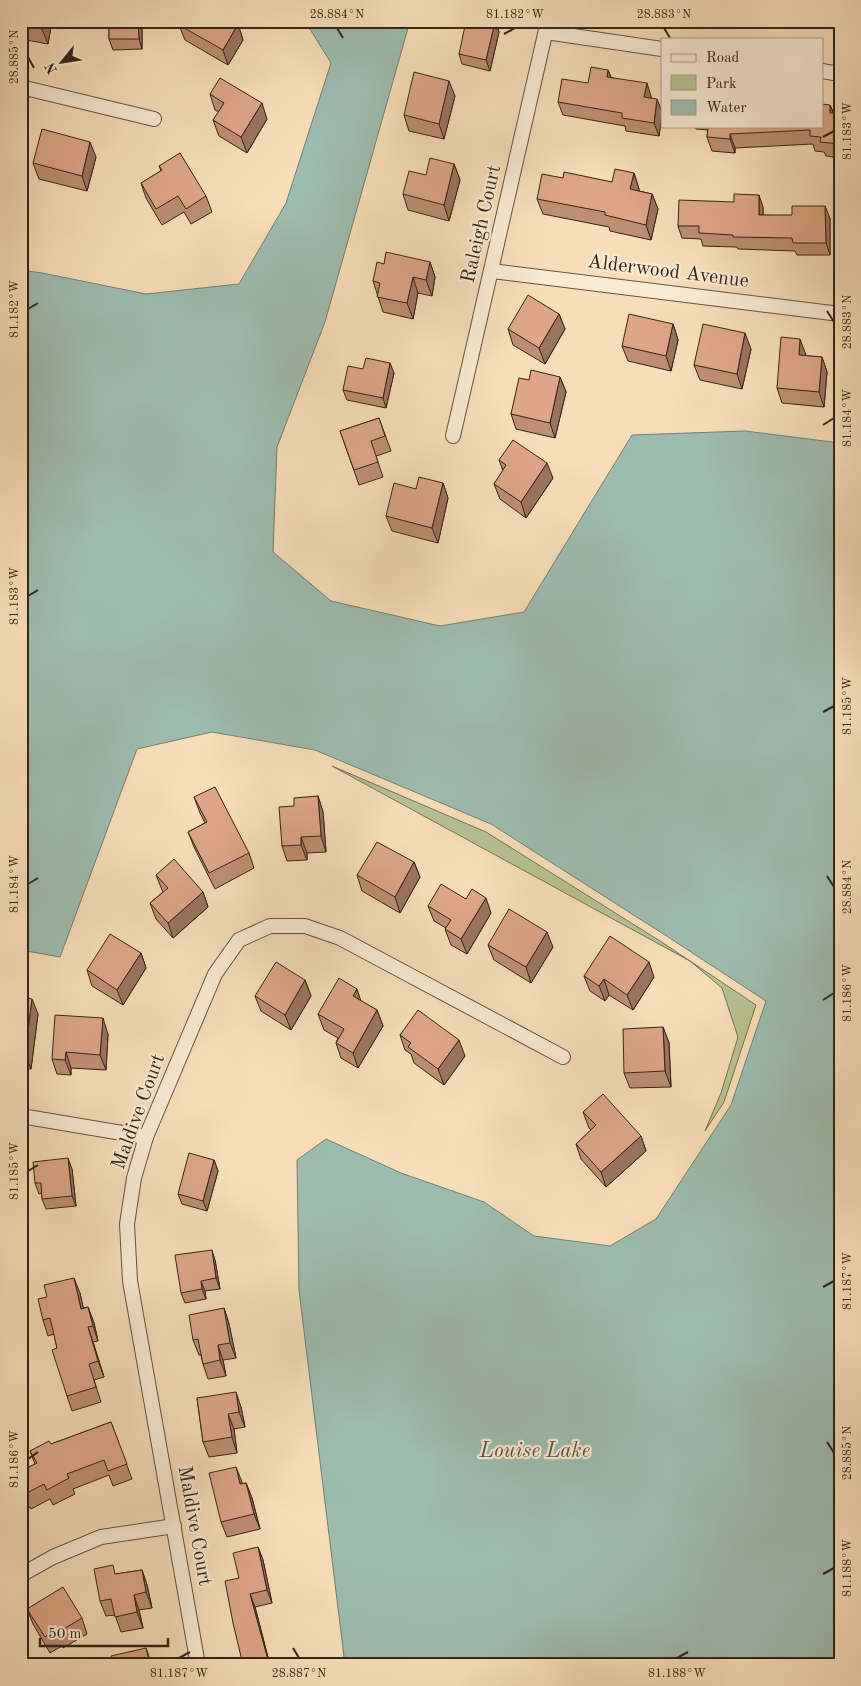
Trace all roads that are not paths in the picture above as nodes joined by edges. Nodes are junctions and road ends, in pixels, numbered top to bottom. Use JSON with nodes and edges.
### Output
{"nodes":[{"id":1,"x":547,"y":27,"type":"edge"},
{"id":2,"x":661,"y":48,"type":"edge"},
{"id":3,"x":824,"y":71,"type":"edge"},
{"id":4,"x":840,"y":74,"type":"edge"},
{"id":5,"x":21,"y":87,"type":"edge"},
{"id":6,"x":154,"y":119,"type":"dead end"},
{"id":7,"x":492,"y":270,"type":"junction"},
{"id":8,"x":840,"y":314,"type":"edge"},
{"id":9,"x":453,"y":436,"type":"dead end"},
{"id":10,"x":564,"y":1058,"type":"dead end"},
{"id":11,"x":21,"y":1116,"type":"edge"},
{"id":12,"x":146,"y":1137,"type":"junction"},
{"id":13,"x":174,"y":1526,"type":"junction"},
{"id":14,"x":21,"y":1575,"type":"edge"},
{"id":15,"x":198,"y":1665,"type":"edge"}],
"edges":[{"from":1,"to":2,"type":"street"},
{"from":1,"to":7,"type":"street","name":"Raleigh Court"},
{"from":3,"to":4,"type":"street"},
{"from":5,"to":6,"type":"street"},
{"from":7,"to":8,"type":"street","name":"Alderwood Avenue"},
{"from":7,"to":9,"type":"street","name":"Raleigh Court"},
{"from":10,"to":12,"type":"street","name":"Maldive Court"},
{"from":11,"to":12,"type":"street"},
{"from":12,"to":13,"type":"street","name":"Maldive Court"},
{"from":13,"to":14,"type":"street"},
{"from":13,"to":15,"type":"street","name":"Maldive Court"}]}
